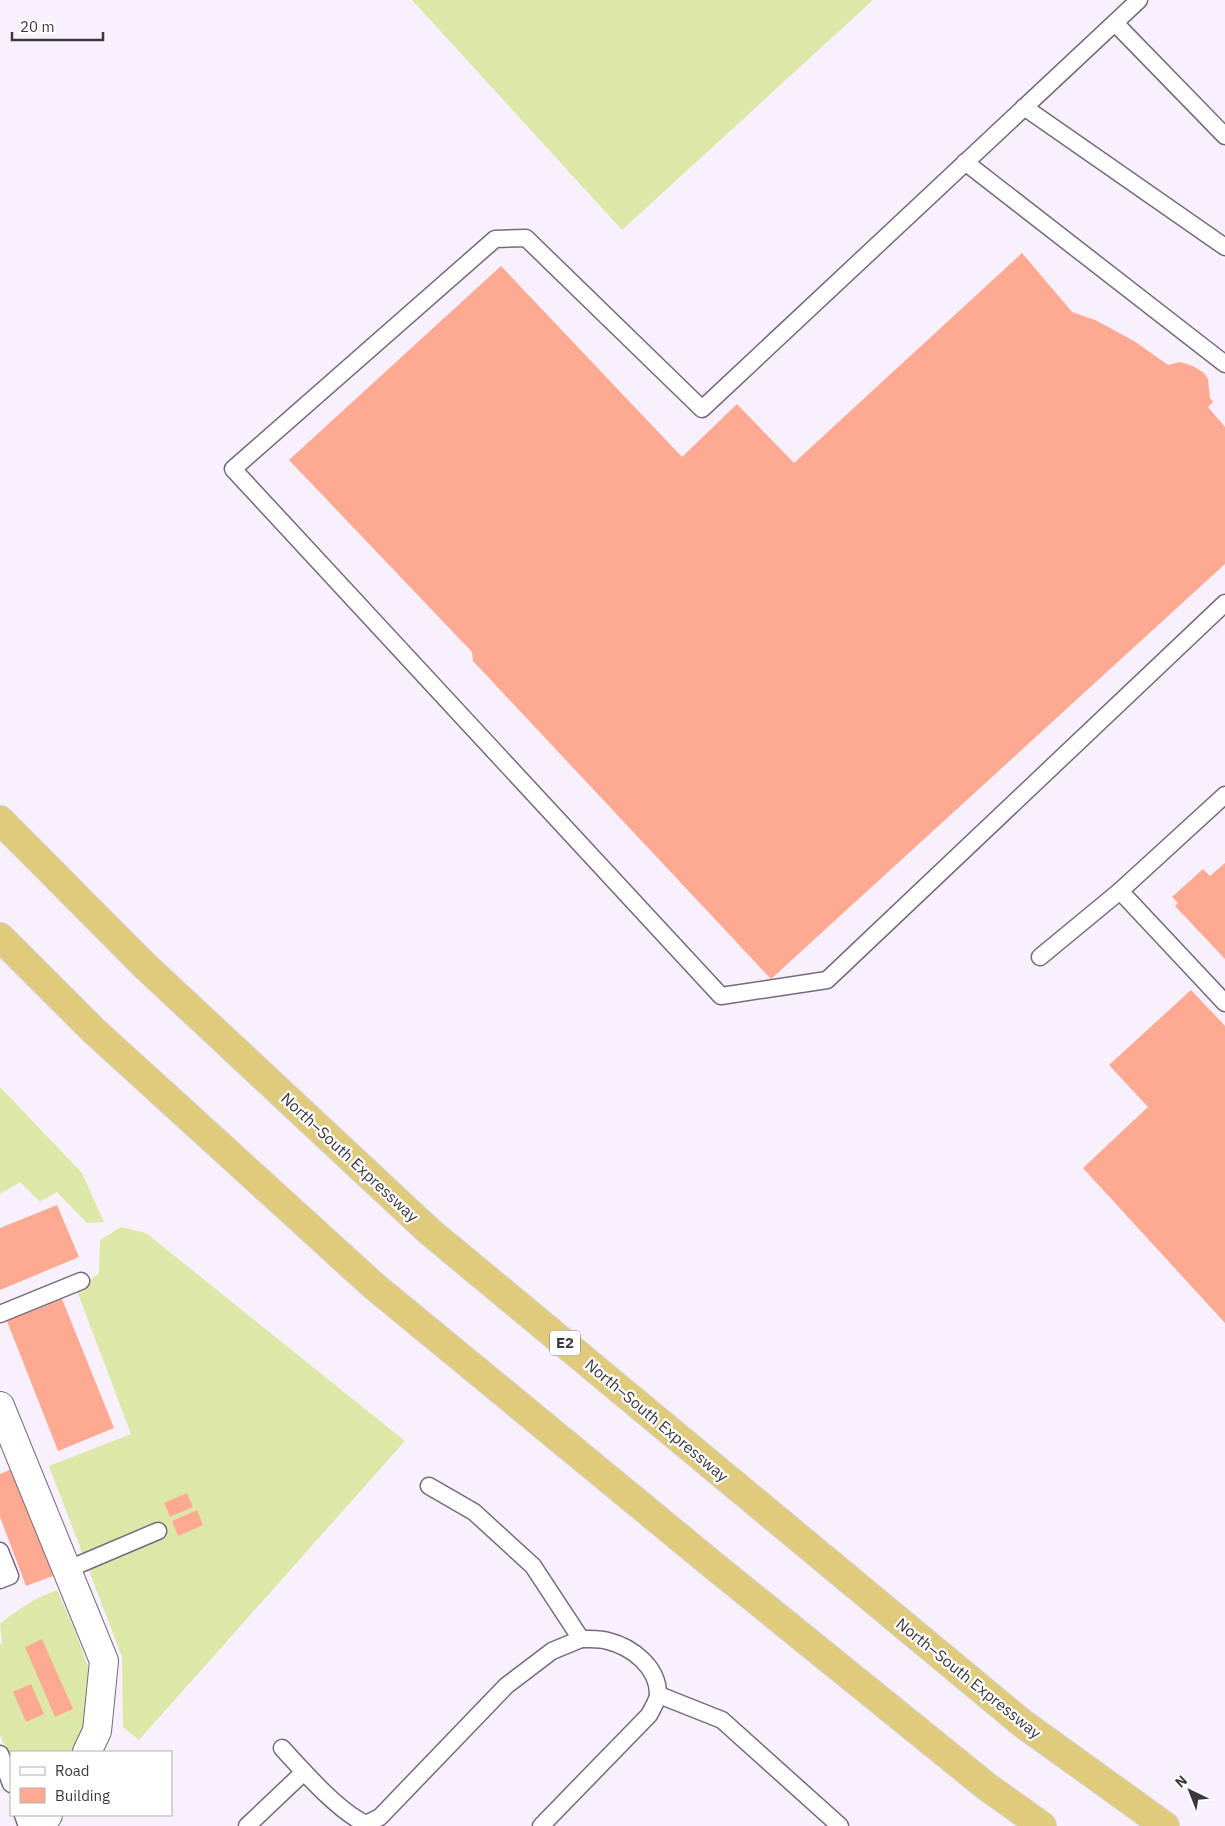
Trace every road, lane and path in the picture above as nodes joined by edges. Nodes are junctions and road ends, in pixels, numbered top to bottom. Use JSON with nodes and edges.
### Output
{"nodes":[{"id":1,"x":1139,"y":0,"type":"edge"},
{"id":2,"x":1115,"y":23,"type":"junction"},
{"id":3,"x":1024,"y":107,"type":"junction"},
{"id":4,"x":1225,"y":136,"type":"edge"},
{"id":5,"x":965,"y":162,"type":"junction"},
{"id":6,"x":1225,"y":247,"type":"edge"},
{"id":7,"x":1225,"y":364,"type":"edge"},
{"id":8,"x":1225,"y":602,"type":"edge"},
{"id":9,"x":1225,"y":795,"type":"edge"},
{"id":10,"x":0,"y":820,"type":"edge"},
{"id":11,"x":1120,"y":891,"type":"junction"},
{"id":12,"x":0,"y":937,"type":"edge"},
{"id":13,"x":1040,"y":957,"type":"dead end"},
{"id":14,"x":1225,"y":1003,"type":"edge"},
{"id":15,"x":81,"y":1281,"type":"dead end"},
{"id":16,"x":0,"y":1314,"type":"edge"},
{"id":17,"x":0,"y":1406,"type":"edge"},
{"id":18,"x":430,"y":1486,"type":"dead end"},
{"id":19,"x":158,"y":1531,"type":"dead end"},
{"id":20,"x":0,"y":1551,"type":"edge"},
{"id":21,"x":66,"y":1570,"type":"junction"},
{"id":22,"x":0,"y":1580,"type":"edge"},
{"id":23,"x":581,"y":1639,"type":"junction"},
{"id":24,"x":659,"y":1695,"type":"junction"},
{"id":25,"x":282,"y":1748,"type":"dead end"},
{"id":26,"x":87,"y":1751,"type":"edge"},
{"id":27,"x":0,"y":1754,"type":"edge"},
{"id":28,"x":304,"y":1772,"type":"junction"},
{"id":29,"x":10,"y":1781,"type":"edge"},
{"id":30,"x":247,"y":1826,"type":"edge"},
{"id":31,"x":541,"y":1826,"type":"edge"},
{"id":32,"x":840,"y":1826,"type":"edge"},
{"id":33,"x":1042,"y":1826,"type":"edge"},
{"id":34,"x":1165,"y":1826,"type":"edge"}],
"edges":[{"from":1,"to":2,"type":"lane"},
{"from":2,"to":3,"type":"lane"},
{"from":2,"to":4,"type":"lane"},
{"from":3,"to":5,"type":"lane"},
{"from":3,"to":6,"type":"lane"},
{"from":5,"to":7,"type":"lane"},
{"from":5,"to":8,"type":"lane"},
{"from":9,"to":11,"type":"lane"},
{"from":10,"to":34,"type":"highway","name":"North–South Expressway","number":"E2"},
{"from":11,"to":13,"type":"lane"},
{"from":11,"to":14,"type":"lane"},
{"from":12,"to":33,"type":"highway"},
{"from":15,"to":16,"type":"lane"},
{"from":17,"to":21,"type":"street"},
{"from":18,"to":23,"type":"lane"},
{"from":19,"to":21,"type":"lane"},
{"from":20,"to":22,"type":"lane"},
{"from":21,"to":26,"type":"street"},
{"from":23,"to":24,"type":"lane"},
{"from":23,"to":28,"type":"lane"},
{"from":24,"to":31,"type":"lane"},
{"from":24,"to":32,"type":"lane"},
{"from":25,"to":28,"type":"lane"},
{"from":27,"to":29,"type":"lane"},
{"from":28,"to":30,"type":"lane"}]}
